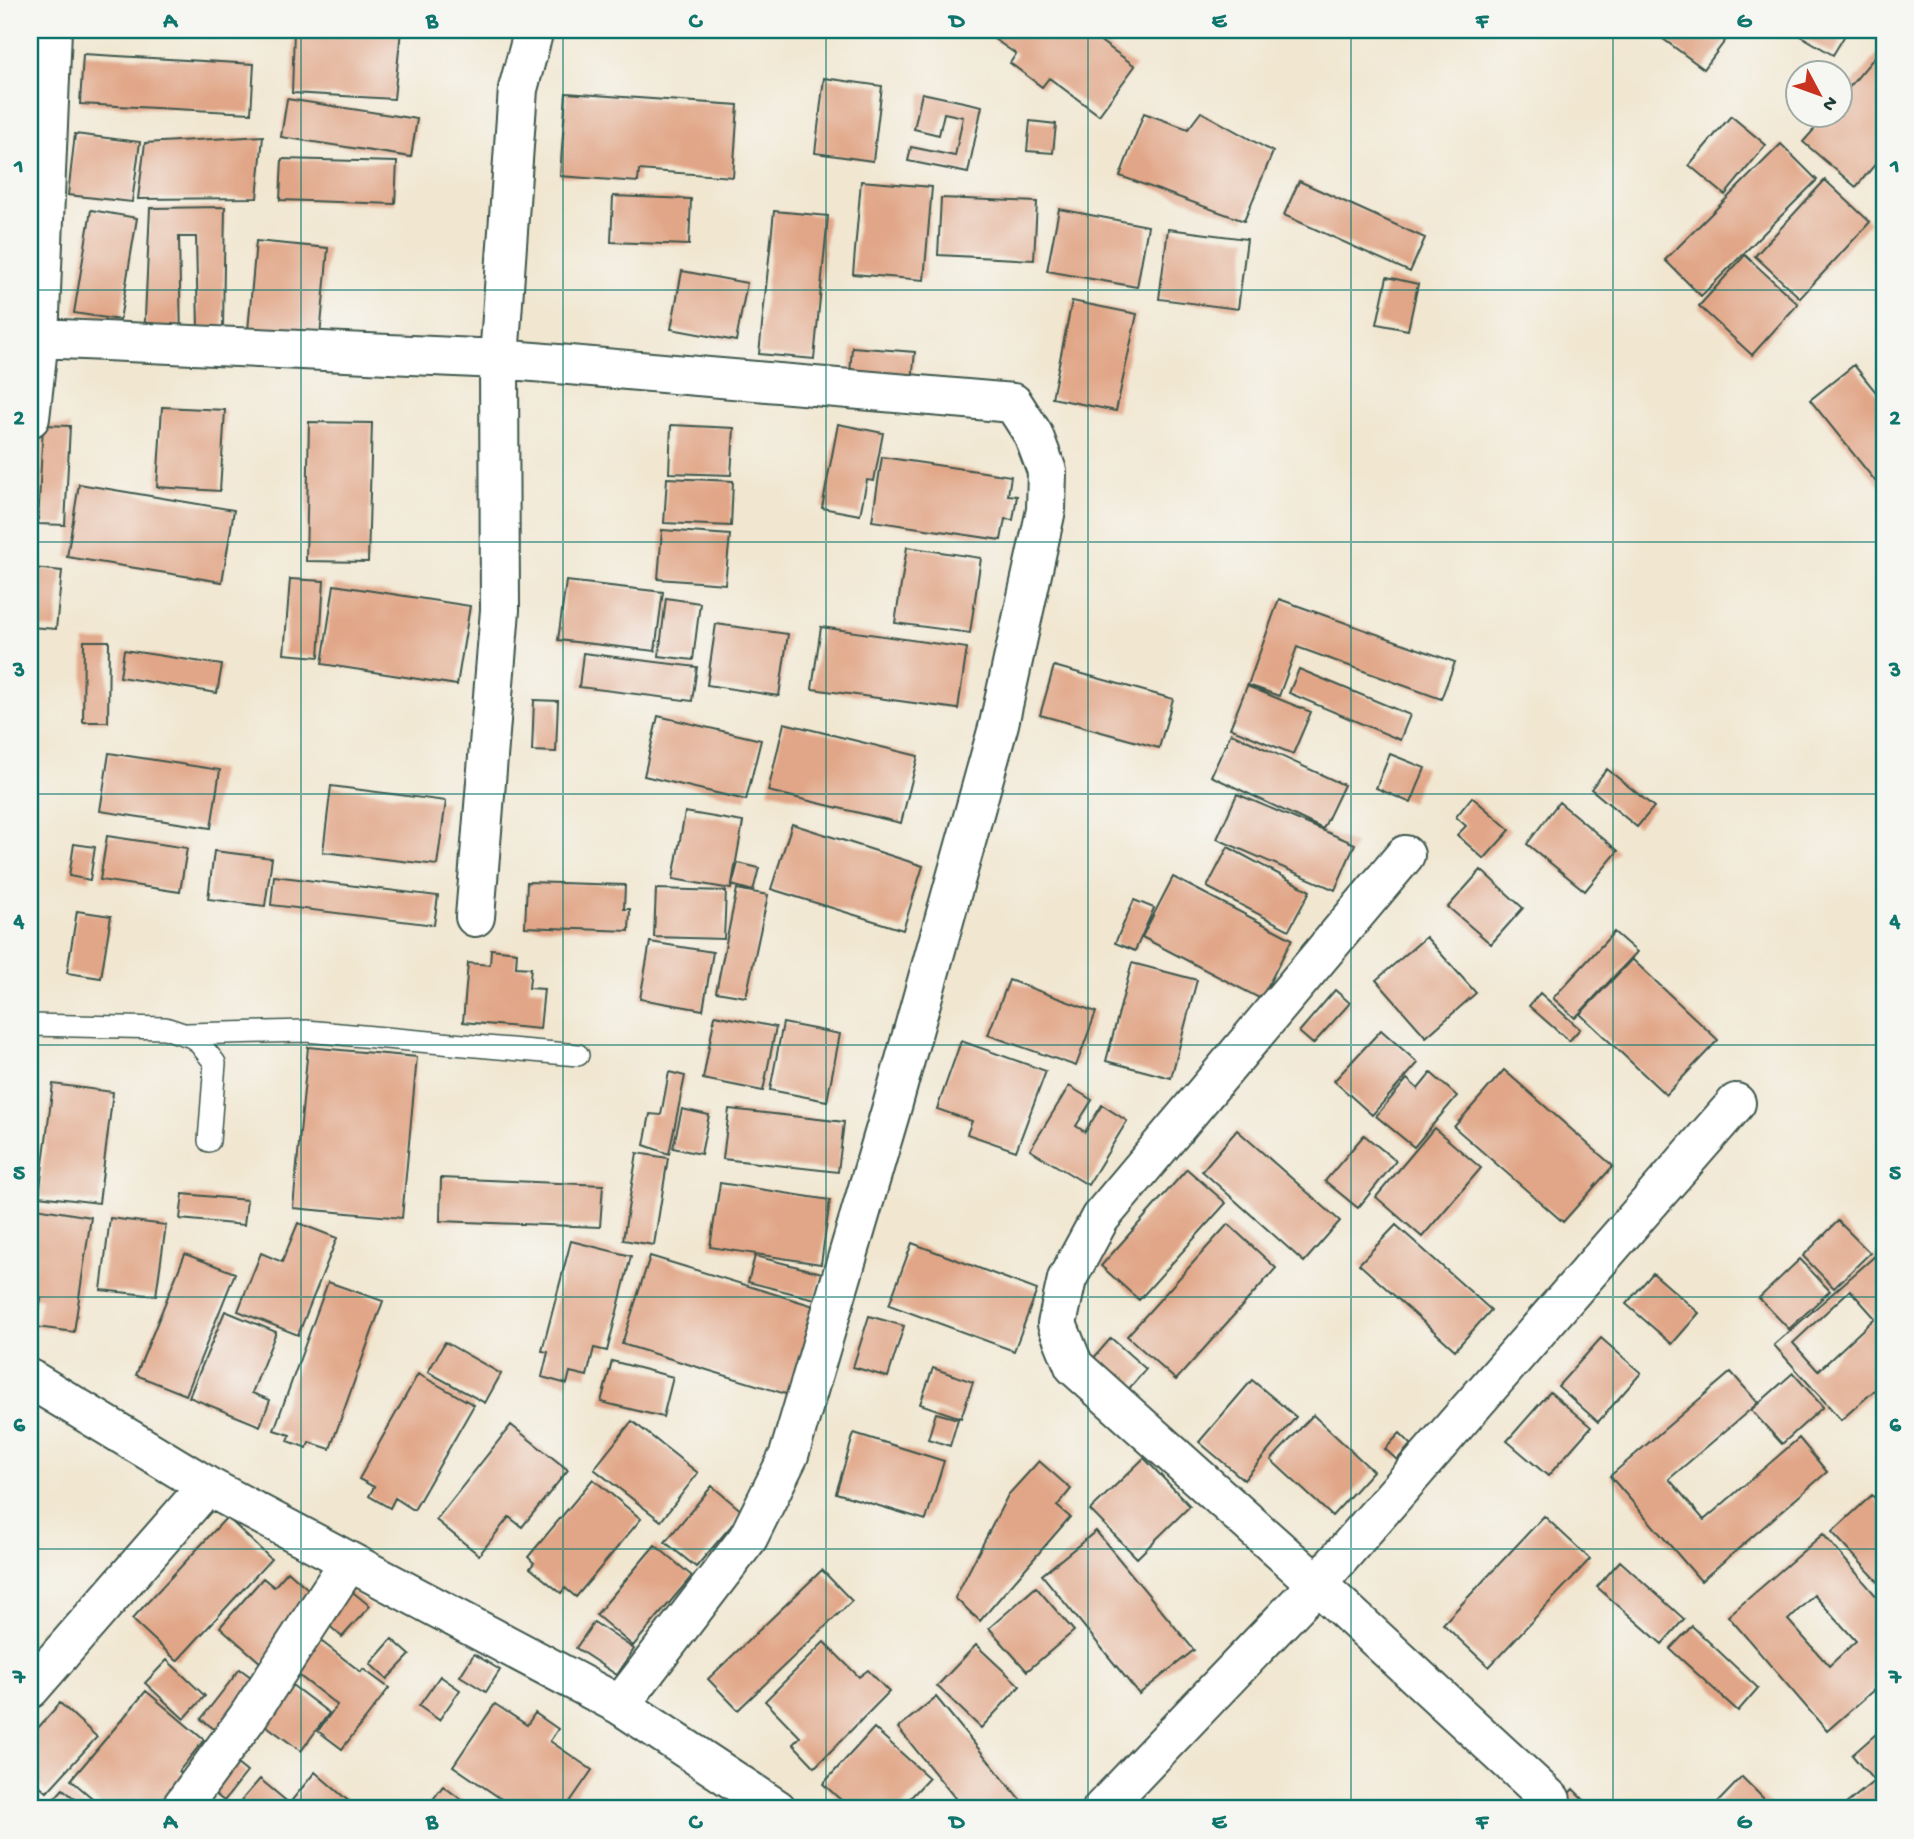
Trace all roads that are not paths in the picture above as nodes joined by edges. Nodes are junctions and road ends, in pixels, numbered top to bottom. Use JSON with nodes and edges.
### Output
{"nodes":[{"id":1,"x":534,"y":30,"type":"edge"},
{"id":2,"x":44,"y":51,"type":"edge"},
{"id":3,"x":39,"y":338,"type":"junction"},
{"id":4,"x":499,"y":359,"type":"junction"},
{"id":5,"x":30,"y":418,"type":"edge"},
{"id":6,"x":1405,"y":855,"type":"dead end"},
{"id":7,"x":475,"y":917,"type":"dead end"},
{"id":8,"x":30,"y":1025,"type":"edge"},
{"id":9,"x":187,"y":1034,"type":"junction"},
{"id":10,"x":578,"y":1055,"type":"dead end"},
{"id":11,"x":1736,"y":1103,"type":"dead end"},
{"id":12,"x":209,"y":1141,"type":"dead end"},
{"id":13,"x":30,"y":1379,"type":"edge"},
{"id":14,"x":207,"y":1486,"type":"junction"},
{"id":15,"x":349,"y":1562,"type":"junction"},
{"id":16,"x":1317,"y":1584,"type":"junction"},
{"id":17,"x":30,"y":1689,"type":"edge"},
{"id":18,"x":620,"y":1705,"type":"junction"},
{"id":19,"x":1551,"y":1800,"type":"dead end"},
{"id":20,"x":180,"y":1809,"type":"edge"},
{"id":21,"x":777,"y":1809,"type":"edge"},
{"id":22,"x":1102,"y":1809,"type":"edge"}],
"edges":[{"from":1,"to":4,"type":"street"},
{"from":2,"to":3,"type":"street"},
{"from":3,"to":4,"type":"street"},
{"from":3,"to":5,"type":"street"},
{"from":4,"to":7,"type":"street"},
{"from":4,"to":18,"type":"street"},
{"from":6,"to":16,"type":"street"},
{"from":8,"to":9,"type":"lane"},
{"from":9,"to":10,"type":"lane"},
{"from":9,"to":12,"type":"lane"},
{"from":11,"to":16,"type":"street"},
{"from":13,"to":14,"type":"street"},
{"from":14,"to":15,"type":"street"},
{"from":14,"to":17,"type":"street"},
{"from":15,"to":18,"type":"street"},
{"from":15,"to":20,"type":"street"},
{"from":16,"to":19,"type":"street"},
{"from":16,"to":22,"type":"street"},
{"from":18,"to":21,"type":"street"}]}
